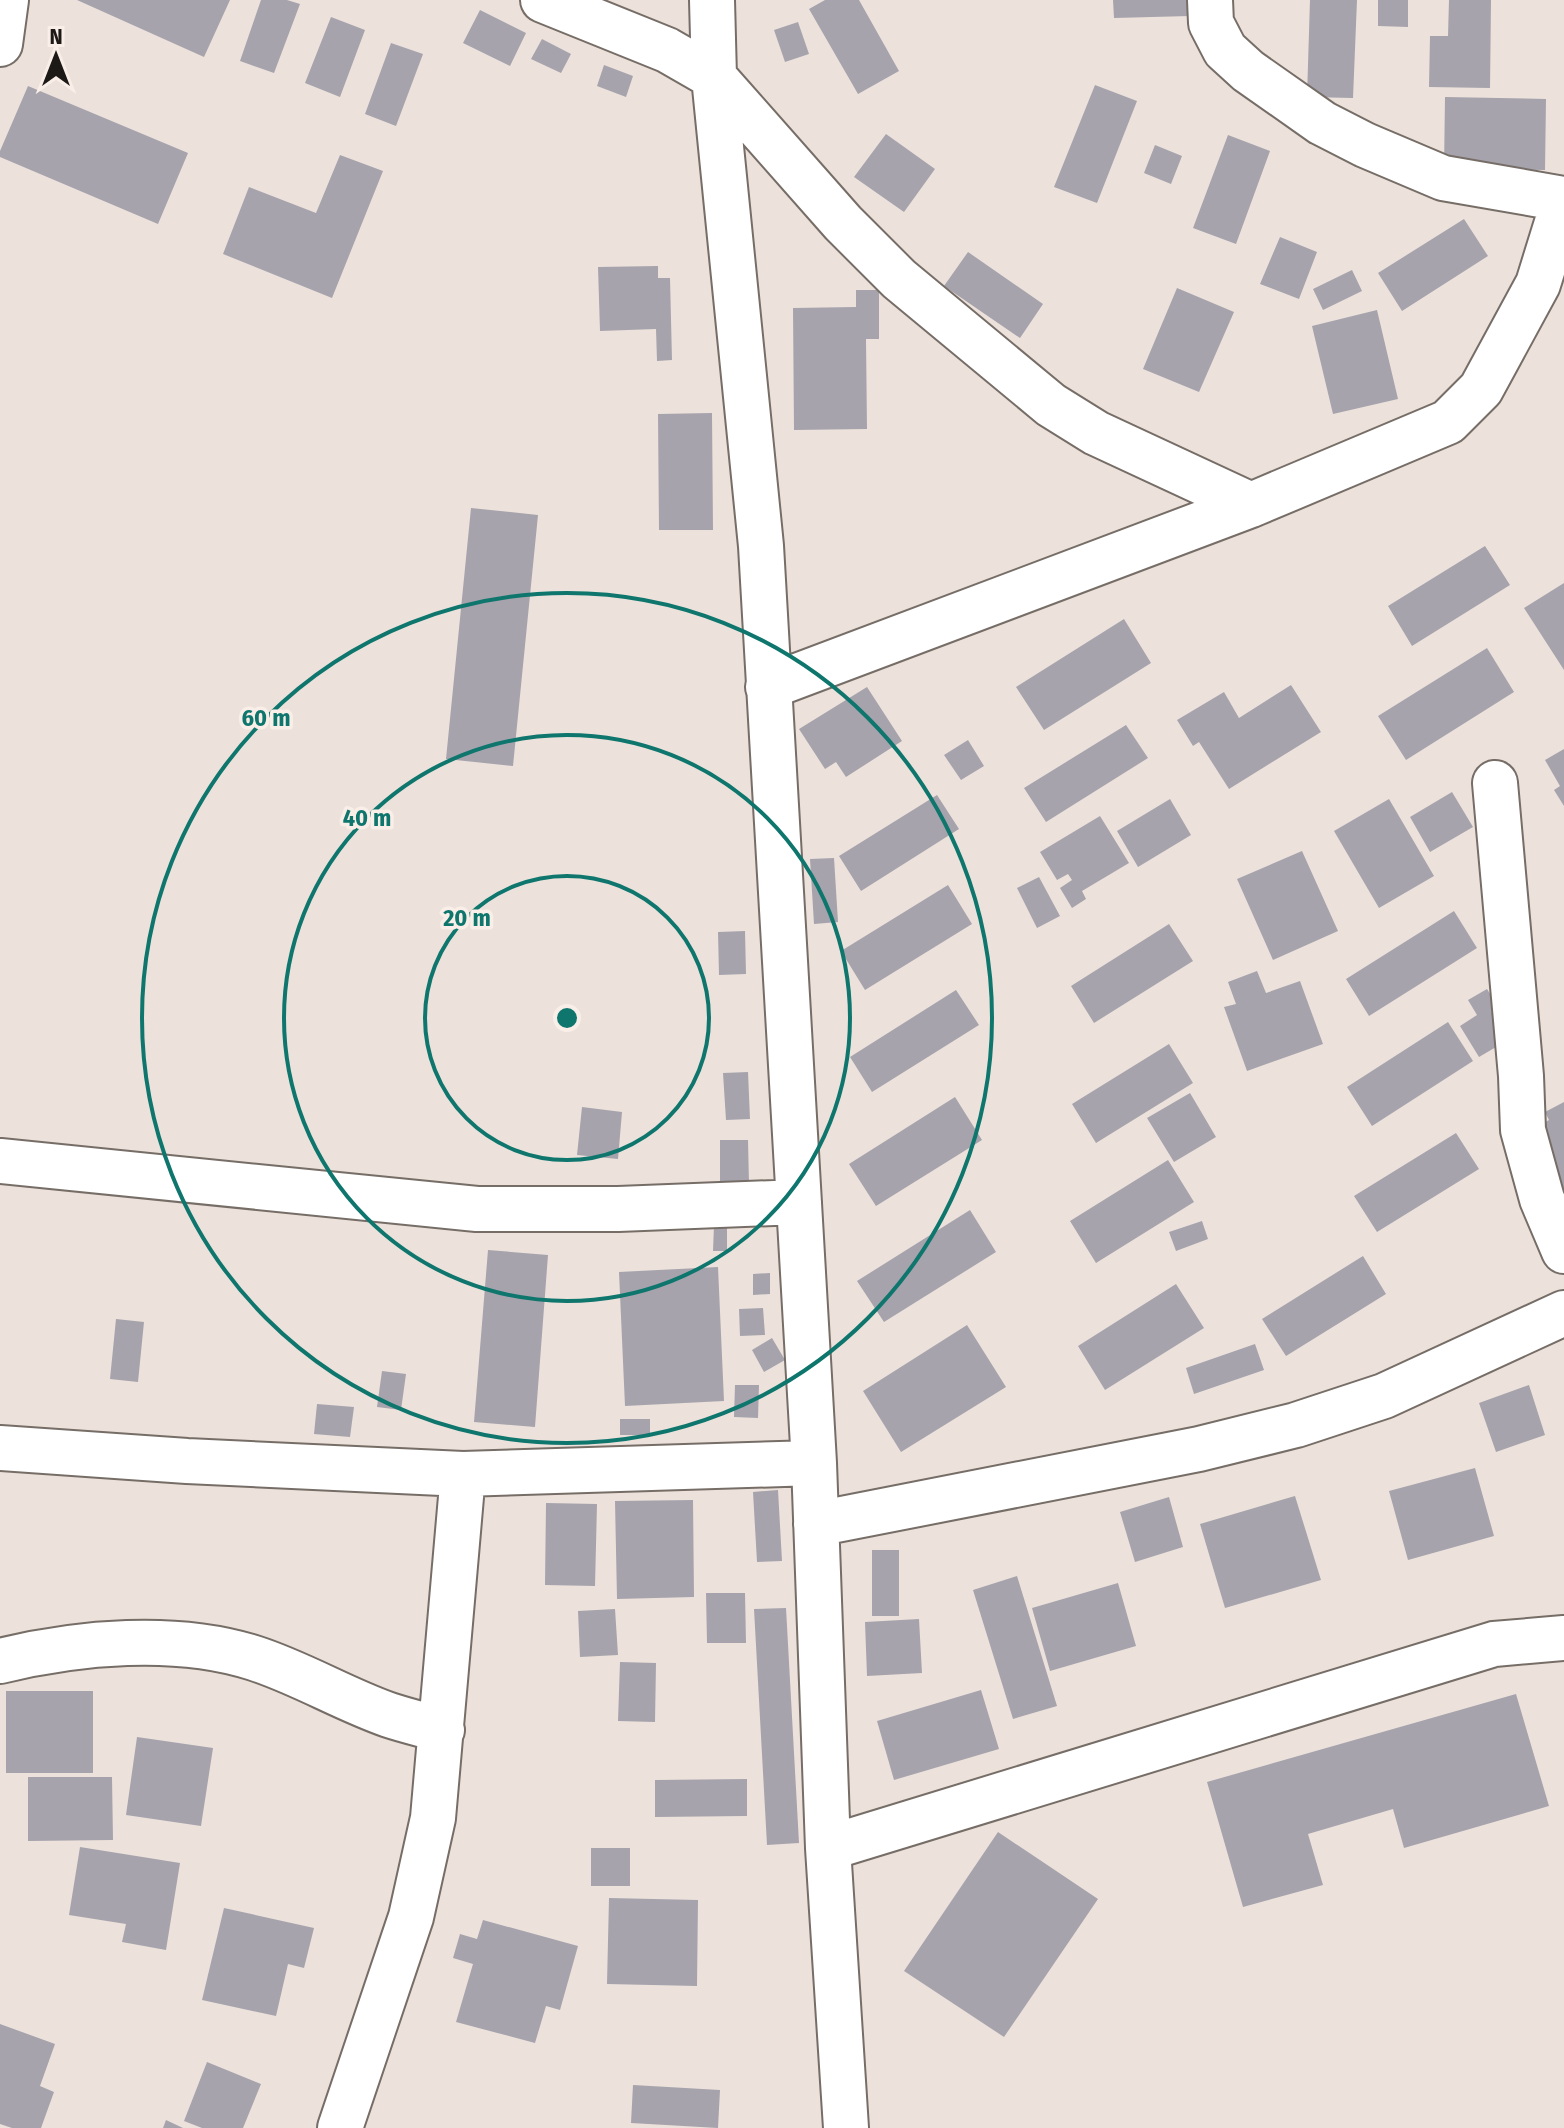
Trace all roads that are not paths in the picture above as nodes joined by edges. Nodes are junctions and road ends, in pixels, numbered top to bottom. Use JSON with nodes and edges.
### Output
{"nodes":[{"id":1,"x":6,"y":0,"type":"edge"},
{"id":2,"x":543,"y":0,"type":"edge"},
{"id":3,"x":712,"y":0,"type":"edge"},
{"id":4,"x":1210,"y":0,"type":"edge"},
{"id":5,"x":0,"y":44,"type":"edge"},
{"id":6,"x":714,"y":77,"type":"junction"},
{"id":7,"x":1564,"y":200,"type":"edge"},
{"id":8,"x":1251,"y":505,"type":"junction"},
{"id":9,"x":768,"y":687,"type":"junction"},
{"id":10,"x":1495,"y":783,"type":"dead end"},
{"id":11,"x":0,"y":1161,"type":"edge"},
{"id":12,"x":799,"y":1202,"type":"junction"},
{"id":13,"x":1564,"y":1251,"type":"edge"},
{"id":14,"x":1564,"y":1313,"type":"edge"},
{"id":15,"x":0,"y":1448,"type":"edge"},
{"id":16,"x":814,"y":1463,"type":"junction"},
{"id":17,"x":463,"y":1474,"type":"junction"},
{"id":18,"x":816,"y":1524,"type":"junction"},
{"id":19,"x":1564,"y":1638,"type":"edge"},
{"id":20,"x":0,"y":1661,"type":"edge"},
{"id":21,"x":442,"y":1730,"type":"junction"},
{"id":22,"x":828,"y":1848,"type":"junction"},
{"id":23,"x":340,"y":2128,"type":"edge"},
{"id":24,"x":846,"y":2128,"type":"edge"}],
"edges":[{"from":1,"to":5,"type":"street"},
{"from":2,"to":6,"type":"street"},
{"from":3,"to":6,"type":"street"},
{"from":4,"to":7,"type":"street"},
{"from":6,"to":8,"type":"street"},
{"from":6,"to":9,"type":"street"},
{"from":7,"to":8,"type":"street"},
{"from":8,"to":9,"type":"street"},
{"from":9,"to":12,"type":"street"},
{"from":10,"to":13,"type":"street"},
{"from":11,"to":12,"type":"street"},
{"from":12,"to":16,"type":"street"},
{"from":14,"to":18,"type":"street"},
{"from":15,"to":17,"type":"street"},
{"from":16,"to":17,"type":"street"},
{"from":16,"to":18,"type":"street"},
{"from":17,"to":21,"type":"street"},
{"from":18,"to":22,"type":"street"},
{"from":19,"to":22,"type":"street"},
{"from":20,"to":21,"type":"street"},
{"from":21,"to":23,"type":"street"},
{"from":22,"to":24,"type":"street"}]}
